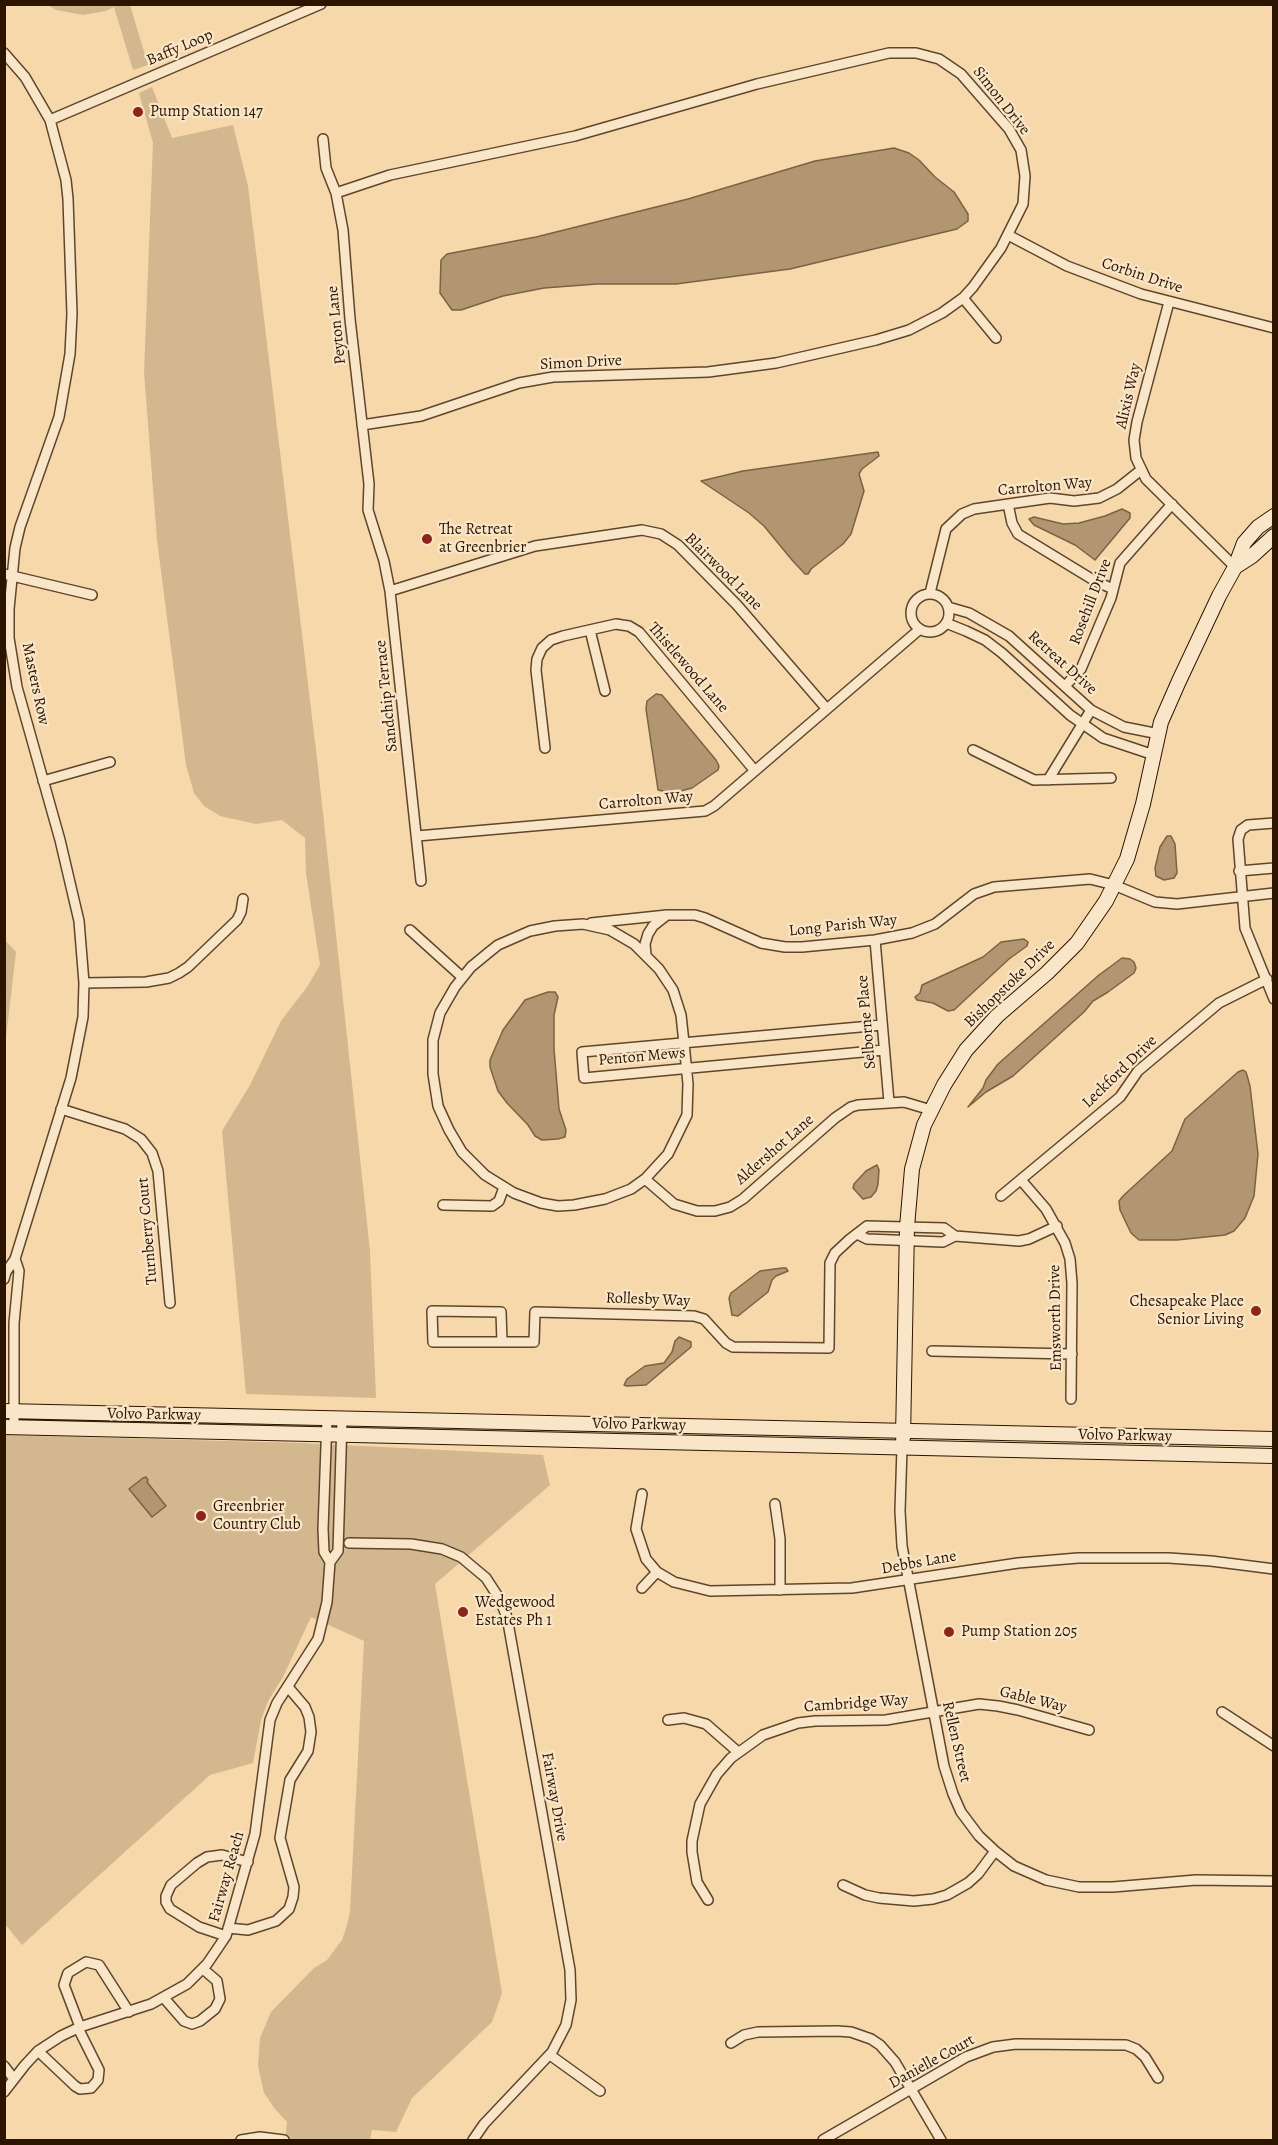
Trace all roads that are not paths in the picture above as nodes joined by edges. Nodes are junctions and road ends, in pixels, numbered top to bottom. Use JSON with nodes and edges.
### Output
{"nodes":[{"id":1,"x":321,"y":4,"type":"edge"},
{"id":2,"x":4,"y":53,"type":"edge"},
{"id":3,"x":50,"y":120,"type":"junction"},
{"id":4,"x":322,"y":139,"type":"dead end"},
{"id":5,"x":336,"y":193,"type":"junction"},
{"id":6,"x":1008,"y":235,"type":"junction"},
{"id":7,"x":963,"y":298,"type":"junction"},
{"id":8,"x":1169,"y":302,"type":"junction"},
{"id":9,"x":1274,"y":328,"type":"edge"},
{"id":10,"x":996,"y":338,"type":"dead end"},
{"id":11,"x":362,"y":425,"type":"junction"},
{"id":12,"x":1141,"y":470,"type":"junction"},
{"id":13,"x":1008,"y":504,"type":"junction"},
{"id":14,"x":1172,"y":504,"type":"junction"},
{"id":15,"x":368,"y":510,"type":"joint"},
{"id":16,"x":1274,"y":516,"type":"edge"},
{"id":17,"x":1274,"y":536,"type":"edge"},
{"id":18,"x":1235,"y":567,"type":"junction"},
{"id":19,"x":8,"y":575,"type":"edge"},
{"id":20,"x":1113,"y":589,"type":"junction"},
{"id":21,"x":390,"y":591,"type":"junction"},
{"id":22,"x":930,"y":593,"type":"junction"},
{"id":23,"x":92,"y":595,"type":"dead end"},
{"id":24,"x":948,"y":607,"type":"junction"},
{"id":25,"x":946,"y":624,"type":"junction"},
{"id":26,"x":920,"y":629,"type":"junction"},
{"id":27,"x":590,"y":630,"type":"junction"},
{"id":28,"x":1065,"y":686,"type":"junction"},
{"id":29,"x":605,"y":691,"type":"dead end"},
{"id":30,"x":826,"y":708,"type":"junction"},
{"id":31,"x":1091,"y":710,"type":"junction"},
{"id":32,"x":1083,"y":724,"type":"junction"},
{"id":33,"x":1159,"y":734,"type":"junction"},
{"id":34,"x":545,"y":748,"type":"dead end"},
{"id":35,"x":973,"y":750,"type":"dead end"},
{"id":36,"x":1154,"y":755,"type":"junction"},
{"id":37,"x":110,"y":762,"type":"dead end"},
{"id":38,"x":755,"y":771,"type":"junction"},
{"id":39,"x":1111,"y":778,"type":"dead end"},
{"id":40,"x":1048,"y":780,"type":"junction"},
{"id":41,"x":43,"y":781,"type":"junction"},
{"id":42,"x":1274,"y":823,"type":"edge"},
{"id":43,"x":417,"y":836,"type":"junction"},
{"id":44,"x":1274,"y":868,"type":"edge"},
{"id":45,"x":1239,"y":872,"type":"junction"},
{"id":46,"x":421,"y":881,"type":"dead end"},
{"id":47,"x":1114,"y":885,"type":"junction"},
{"id":48,"x":1274,"y":892,"type":"edge"},
{"id":49,"x":1241,"y":896,"type":"junction"},
{"id":50,"x":243,"y":899,"type":"dead end"},
{"id":51,"x":667,"y":915,"type":"junction"},
{"id":52,"x":583,"y":924,"type":"junction"},
{"id":53,"x":410,"y":930,"type":"dead end"},
{"id":54,"x":875,"y":940,"type":"junction"},
{"id":55,"x":646,"y":955,"type":"junction"},
{"id":56,"x":462,"y":977,"type":"junction"},
{"id":57,"x":1267,"y":979,"type":"junction"},
{"id":58,"x":84,"y":983,"type":"junction"},
{"id":59,"x":1274,"y":999,"type":"edge"},
{"id":60,"x":882,"y":1024,"type":"junction"},
{"id":61,"x":684,"y":1042,"type":"junction"},
{"id":62,"x":884,"y":1050,"type":"junction"},
{"id":63,"x":686,"y":1068,"type":"junction"},
{"id":64,"x":889,"y":1102,"type":"junction"},
{"id":65,"x":62,"y":1109,"type":"junction"},
{"id":66,"x":931,"y":1110,"type":"junction"},
{"id":67,"x":645,"y":1179,"type":"junction"},
{"id":68,"x":1021,"y":1180,"type":"junction"},
{"id":69,"x":504,"y":1187,"type":"junction"},
{"id":70,"x":1000,"y":1196,"type":"dead end"},
{"id":71,"x":443,"y":1205,"type":"dead end"},
{"id":72,"x":1057,"y":1227,"type":"junction"},
{"id":73,"x":857,"y":1234,"type":"junction"},
{"id":74,"x":906,"y":1234,"type":"junction"},
{"id":75,"x":955,"y":1236,"type":"junction"},
{"id":76,"x":15,"y":1259,"type":"junction"},
{"id":77,"x":4,"y":1279,"type":"edge"},
{"id":78,"x":170,"y":1303,"type":"dead end"},
{"id":79,"x":502,"y":1341,"type":"junction"},
{"id":80,"x":932,"y":1351,"type":"dead end"},
{"id":81,"x":1072,"y":1354,"type":"junction"},
{"id":82,"x":1071,"y":1399,"type":"dead end"},
{"id":83,"x":9,"y":1411,"type":"edge"},
{"id":84,"x":327,"y":1419,"type":"junction"},
{"id":85,"x":342,"y":1420,"type":"junction"},
{"id":86,"x":9,"y":1427,"type":"edge"},
{"id":87,"x":903,"y":1431,"type":"junction"},
{"id":88,"x":326,"y":1436,"type":"junction"},
{"id":89,"x":342,"y":1436,"type":"junction"},
{"id":90,"x":1274,"y":1439,"type":"edge"},
{"id":91,"x":902,"y":1448,"type":"junction"},
{"id":92,"x":1274,"y":1456,"type":"edge"},
{"id":93,"x":642,"y":1494,"type":"dead end"},
{"id":94,"x":775,"y":1504,"type":"dead end"},
{"id":95,"x":349,"y":1544,"type":"dead end"},
{"id":96,"x":330,"y":1562,"type":"junction"},
{"id":97,"x":1274,"y":1569,"type":"edge"},
{"id":98,"x":657,"y":1572,"type":"junction"},
{"id":99,"x":908,"y":1581,"type":"junction"},
{"id":100,"x":642,"y":1588,"type":"dead end"},
{"id":101,"x":780,"y":1590,"type":"junction"},
{"id":102,"x":288,"y":1687,"type":"junction"},
{"id":103,"x":933,"y":1712,"type":"junction"},
{"id":104,"x":1222,"y":1712,"type":"dead end"},
{"id":105,"x":668,"y":1720,"type":"dead end"},
{"id":106,"x":1089,"y":1730,"type":"dead end"},
{"id":107,"x":1274,"y":1746,"type":"edge"},
{"id":108,"x":738,"y":1752,"type":"junction"},
{"id":109,"x":995,"y":1851,"type":"junction"},
{"id":110,"x":248,"y":1862,"type":"junction"},
{"id":111,"x":1274,"y":1881,"type":"edge"},
{"id":112,"x":843,"y":1885,"type":"dead end"},
{"id":113,"x":708,"y":1900,"type":"dead end"},
{"id":114,"x":227,"y":1932,"type":"junction"},
{"id":115,"x":203,"y":1969,"type":"junction"},
{"id":116,"x":164,"y":1998,"type":"junction"},
{"id":117,"x":129,"y":2012,"type":"junction"},
{"id":118,"x":79,"y":2028,"type":"junction"},
{"id":119,"x":731,"y":2043,"type":"dead end"},
{"id":120,"x":38,"y":2051,"type":"junction"},
{"id":121,"x":550,"y":2055,"type":"junction"},
{"id":122,"x":4,"y":2066,"type":"edge"},
{"id":123,"x":1158,"y":2078,"type":"dead end"},
{"id":124,"x":14,"y":2079,"type":"junction"},
{"id":125,"x":911,"y":2090,"type":"junction"},
{"id":126,"x":600,"y":2091,"type":"dead end"},
{"id":127,"x":4,"y":2092,"type":"edge"},
{"id":128,"x":241,"y":2140,"type":"edge"},
{"id":129,"x":284,"y":2140,"type":"edge"},
{"id":130,"x":473,"y":2140,"type":"edge"},
{"id":131,"x":823,"y":2140,"type":"edge"},
{"id":132,"x":941,"y":2140,"type":"edge"}],
"edges":[{"from":1,"to":3,"type":"street","name":"Baffy Loop"},
{"from":2,"to":3,"type":"street","name":"Masters Row"},
{"from":3,"to":19,"type":"street","name":"Masters Row"},
{"from":4,"to":5,"type":"street","name":"Peyton Lane"},
{"from":5,"to":6,"type":"street","name":"Simon Drive"},
{"from":5,"to":11,"type":"street","name":"Peyton Lane"},
{"from":6,"to":7,"type":"street","name":"Simon Drive"},
{"from":6,"to":8,"type":"street","name":"Corbin Drive"},
{"from":7,"to":10,"type":"street"},
{"from":7,"to":11,"type":"street","name":"Simon Drive"},
{"from":8,"to":9,"type":"street","name":"Corbin Drive"},
{"from":8,"to":12,"type":"street","name":"Alixis Way"},
{"from":11,"to":15,"type":"street","name":"Peyton Lane"},
{"from":12,"to":13,"type":"street","name":"Carrolton Way"},
{"from":12,"to":14,"type":"street","name":"Alixis Way"},
{"from":13,"to":20,"type":"street"},
{"from":13,"to":22,"type":"street","name":"Carrolton Way"},
{"from":14,"to":18,"type":"street","name":"Alixis Way"},
{"from":14,"to":20,"type":"street","name":"Rosehill Drive"},
{"from":15,"to":21,"type":"street","name":"Sandchip Terrace"},
{"from":16,"to":18,"type":"main road","name":"Bishopstoke Drive"},
{"from":17,"to":18,"type":"main road","name":"Bishopstoke Drive"},
{"from":18,"to":33,"type":"main road","name":"Bishopstoke Drive"},
{"from":19,"to":23,"type":"street"},
{"from":19,"to":41,"type":"street","name":"Masters Row"},
{"from":20,"to":28,"type":"street","name":"Rosehill Drive"},
{"from":21,"to":30,"type":"street","name":"Blairwood Lane"},
{"from":21,"to":43,"type":"street","name":"Sandchip Terrace"},
{"from":22,"to":24,"type":"street"},
{"from":22,"to":26,"type":"street"},
{"from":24,"to":25,"type":"street"},
{"from":24,"to":28,"type":"street","name":"Retreat Drive"},
{"from":25,"to":26,"type":"street"},
{"from":25,"to":32,"type":"street","name":"Retreat Drive"},
{"from":26,"to":30,"type":"street","name":"Carrolton Way"},
{"from":27,"to":29,"type":"street"},
{"from":27,"to":34,"type":"street","name":"Thistlewood Lane"},
{"from":27,"to":38,"type":"street","name":"Thistlewood Lane"},
{"from":28,"to":31,"type":"street","name":"Retreat Drive"},
{"from":30,"to":38,"type":"street","name":"Carrolton Way"},
{"from":31,"to":32,"type":"street"},
{"from":31,"to":33,"type":"street","name":"Retreat Drive"},
{"from":32,"to":36,"type":"street","name":"Retreat Drive"},
{"from":32,"to":40,"type":"street"},
{"from":33,"to":36,"type":"main road","name":"Bishopstoke Drive"},
{"from":35,"to":40,"type":"street"},
{"from":36,"to":47,"type":"main road","name":"Bishopstoke Drive"},
{"from":37,"to":41,"type":"street"},
{"from":38,"to":43,"type":"street","name":"Carrolton Way"},
{"from":39,"to":40,"type":"street"},
{"from":41,"to":58,"type":"street","name":"Masters Row"},
{"from":42,"to":45,"type":"street"},
{"from":43,"to":46,"type":"street","name":"Sandchip Terrace"},
{"from":44,"to":45,"type":"street"},
{"from":45,"to":49,"type":"street"},
{"from":47,"to":49,"type":"street","name":"Long Parish Way"},
{"from":47,"to":54,"type":"street","name":"Long Parish Way"},
{"from":47,"to":66,"type":"main road","name":"Bishopstoke Drive"},
{"from":48,"to":49,"type":"street","name":"Long Parish Way"},
{"from":49,"to":57,"type":"street"},
{"from":50,"to":58,"type":"street"},
{"from":51,"to":52,"type":"street","name":"Long Parish Way"},
{"from":51,"to":54,"type":"street","name":"Long Parish Way"},
{"from":51,"to":55,"type":"street"},
{"from":52,"to":55,"type":"street","name":"Long Parish Way"},
{"from":52,"to":56,"type":"street","name":"Long Parish Way"},
{"from":53,"to":56,"type":"street"},
{"from":54,"to":60,"type":"street","name":"Selborne Place"},
{"from":55,"to":61,"type":"street","name":"Long Parish Way"},
{"from":56,"to":69,"type":"street","name":"Long Parish Way"},
{"from":57,"to":59,"type":"street"},
{"from":57,"to":68,"type":"street","name":"Leckford Drive"},
{"from":58,"to":65,"type":"street","name":"Masters Row"},
{"from":60,"to":61,"type":"street","name":"Penton Mews"},
{"from":60,"to":62,"type":"street","name":"Selborne Place"},
{"from":61,"to":63,"type":"street","name":"Long Parish Way"},
{"from":61,"to":63,"type":"street","name":"Penton Mews"},
{"from":62,"to":63,"type":"street","name":"Penton Mews"},
{"from":62,"to":64,"type":"street","name":"Selborne Place"},
{"from":63,"to":67,"type":"street","name":"Long Parish Way"},
{"from":64,"to":66,"type":"street","name":"Aldershot Lane"},
{"from":64,"to":67,"type":"street","name":"Aldershot Lane"},
{"from":65,"to":76,"type":"street","name":"Masters Row"},
{"from":65,"to":78,"type":"street","name":"Turnberry Court"},
{"from":66,"to":74,"type":"main road","name":"Bishopstoke Drive"},
{"from":67,"to":69,"type":"street","name":"Long Parish Way"},
{"from":68,"to":70,"type":"street","name":"Leckford Drive"},
{"from":68,"to":72,"type":"street","name":"Emsworth Drive"},
{"from":69,"to":71,"type":"street"},
{"from":72,"to":75,"type":"street"},
{"from":72,"to":81,"type":"street","name":"Emsworth Drive"},
{"from":73,"to":74,"type":"street"},
{"from":73,"to":74,"type":"street","name":"Rollesby Way"},
{"from":73,"to":79,"type":"street","name":"Rollesby Way"},
{"from":74,"to":75,"type":"street"},
{"from":74,"to":75,"type":"street"},
{"from":74,"to":87,"type":"main road","name":"Bishopstoke Drive"},
{"from":76,"to":77,"type":"street","name":"Masters Row"},
{"from":76,"to":83,"type":"street","name":"Masters Row"},
{"from":79,"to":79,"type":"street","name":"Rollesby Way"},
{"from":80,"to":81,"type":"street"},
{"from":81,"to":82,"type":"street","name":"Emsworth Drive"},
{"from":83,"to":84,"type":"main road","name":"Volvo Parkway"},
{"from":83,"to":86,"type":"street","name":"Masters Row"},
{"from":84,"to":85,"type":"main road","name":"Volvo Parkway"},
{"from":84,"to":88,"type":"street","name":"Fairway Reach"},
{"from":85,"to":87,"type":"main road","name":"Volvo Parkway"},
{"from":85,"to":89,"type":"street","name":"Fairway Reach"},
{"from":86,"to":88,"type":"main road","name":"Volvo Parkway"},
{"from":87,"to":90,"type":"main road","name":"Volvo Parkway"},
{"from":87,"to":91,"type":"main road","name":"Bishopstoke Drive"},
{"from":88,"to":89,"type":"main road","name":"Volvo Parkway"},
{"from":88,"to":96,"type":"street","name":"Fairway Reach"},
{"from":89,"to":91,"type":"main road","name":"Volvo Parkway"},
{"from":89,"to":96,"type":"street","name":"Fairway Reach"},
{"from":91,"to":92,"type":"main road","name":"Volvo Parkway"},
{"from":91,"to":99,"type":"street","name":"Rellen Street"},
{"from":93,"to":98,"type":"street"},
{"from":94,"to":101,"type":"street"},
{"from":95,"to":121,"type":"street","name":"Fairway Drive"},
{"from":96,"to":102,"type":"street","name":"Fairway Reach"},
{"from":97,"to":99,"type":"street","name":"Debbs Lane"},
{"from":98,"to":100,"type":"street"},
{"from":98,"to":101,"type":"street","name":"Debbs Lane"},
{"from":99,"to":101,"type":"street","name":"Debbs Lane"},
{"from":99,"to":103,"type":"street","name":"Rellen Street"},
{"from":102,"to":110,"type":"street","name":"Fairway Reach"},
{"from":102,"to":114,"type":"street"},
{"from":103,"to":106,"type":"street","name":"Gable Way"},
{"from":103,"to":108,"type":"street","name":"Cambridge Way"},
{"from":103,"to":109,"type":"street","name":"Rellen Street"},
{"from":104,"to":107,"type":"street"},
{"from":105,"to":108,"type":"street"},
{"from":108,"to":113,"type":"street","name":"Cambridge Way"},
{"from":109,"to":111,"type":"street","name":"Rellen Street"},
{"from":109,"to":112,"type":"street"},
{"from":110,"to":114,"type":"street","name":"Fairway Reach"},
{"from":110,"to":114,"type":"street"},
{"from":114,"to":115,"type":"street","name":"Fairway Reach"},
{"from":115,"to":116,"type":"street","name":"Fairway Reach"},
{"from":115,"to":116,"type":"street"},
{"from":116,"to":117,"type":"street","name":"Fairway Reach"},
{"from":117,"to":118,"type":"street","name":"Fairway Reach"},
{"from":117,"to":118,"type":"street"},
{"from":118,"to":120,"type":"street","name":"Fairway Reach"},
{"from":118,"to":120,"type":"street"},
{"from":119,"to":125,"type":"street"},
{"from":120,"to":124,"type":"street","name":"Fairway Reach"},
{"from":121,"to":126,"type":"street"},
{"from":121,"to":130,"type":"street","name":"Fairway Drive"},
{"from":122,"to":124,"type":"street"},
{"from":123,"to":125,"type":"street","name":"Danielle Court"},
{"from":124,"to":127,"type":"street","name":"Fairway Reach"},
{"from":125,"to":131,"type":"street","name":"Danielle Court"},
{"from":125,"to":132,"type":"street"},
{"from":128,"to":129,"type":"street"}]}
